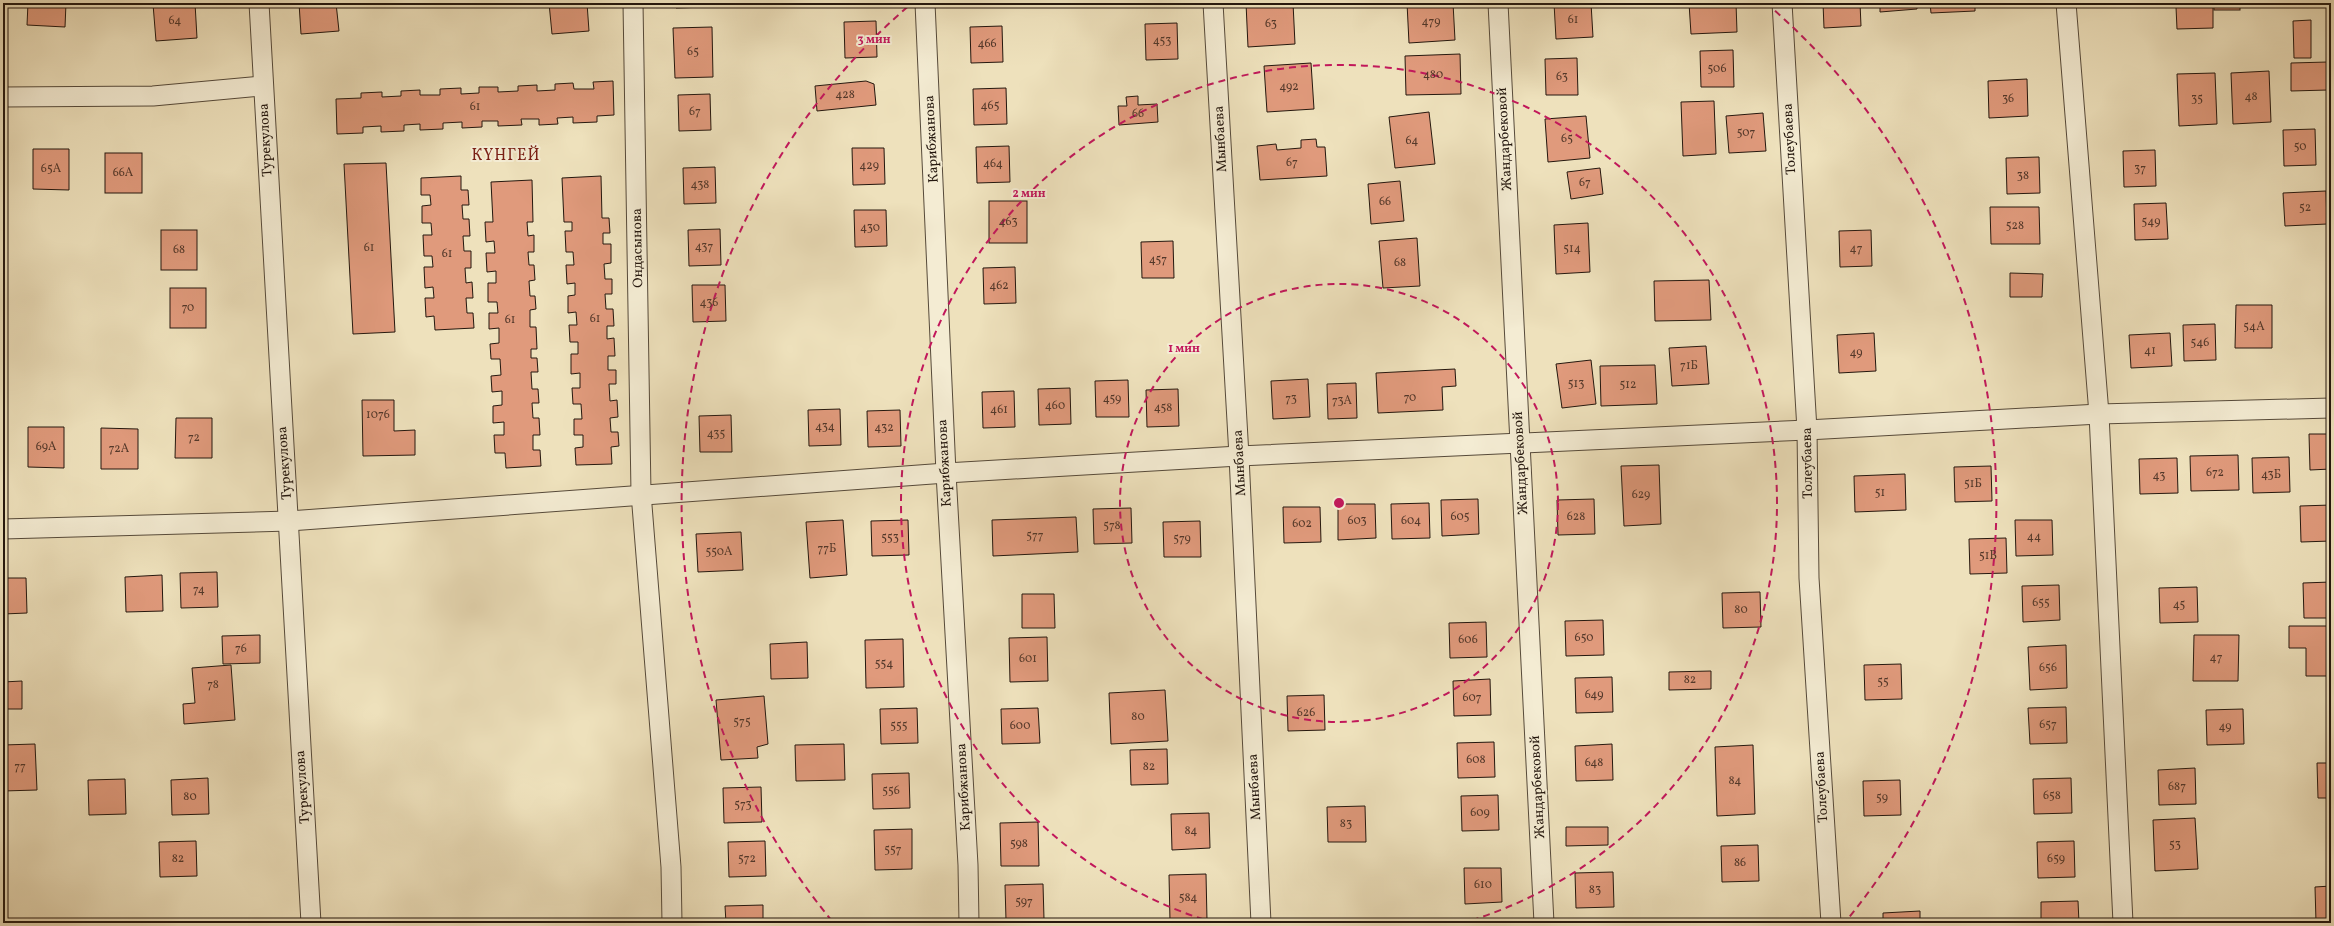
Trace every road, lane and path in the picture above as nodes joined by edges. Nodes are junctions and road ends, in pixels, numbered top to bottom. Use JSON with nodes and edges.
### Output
{"nodes":[{"id":1,"x":259,"y":3,"type":"edge"},
{"id":2,"x":633,"y":3,"type":"edge"},
{"id":3,"x":925,"y":3,"type":"edge"},
{"id":4,"x":1213,"y":3,"type":"edge"},
{"id":5,"x":1498,"y":3,"type":"edge"},
{"id":6,"x":1782,"y":3,"type":"edge"},
{"id":7,"x":2066,"y":3,"type":"edge"},
{"id":8,"x":262,"y":86,"type":"junction"},
{"id":9,"x":3,"y":97,"type":"edge"},
{"id":10,"x":2331,"y":408,"type":"edge"},
{"id":11,"x":2099,"y":414,"type":"junction"},
{"id":12,"x":1807,"y":430,"type":"junction"},
{"id":13,"x":1520,"y":442,"type":"junction"},
{"id":14,"x":1239,"y":456,"type":"junction"},
{"id":15,"x":946,"y":473,"type":"junction"},
{"id":16,"x":641,"y":493,"type":"junction"},
{"id":17,"x":289,"y":521,"type":"junction"},
{"id":18,"x":3,"y":529,"type":"edge"},
{"id":19,"x":311,"y":923,"type":"edge"},
{"id":20,"x":672,"y":923,"type":"edge"},
{"id":21,"x":970,"y":923,"type":"edge"},
{"id":22,"x":1261,"y":923,"type":"edge"},
{"id":23,"x":1544,"y":923,"type":"edge"},
{"id":24,"x":1830,"y":923,"type":"edge"},
{"id":25,"x":2123,"y":923,"type":"edge"}],
"edges":[{"from":1,"to":8,"type":"street","name":"Турекулова"},
{"from":2,"to":16,"type":"street","name":"Ондасынова"},
{"from":3,"to":15,"type":"street","name":"Карибжанова"},
{"from":4,"to":14,"type":"street","name":"Мынбаева"},
{"from":5,"to":13,"type":"street","name":"Жандарбековой"},
{"from":6,"to":12,"type":"street","name":"Толеубаева"},
{"from":7,"to":11,"type":"street"},
{"from":8,"to":9,"type":"street"},
{"from":8,"to":17,"type":"street","name":"Турекулова"},
{"from":10,"to":11,"type":"street"},
{"from":11,"to":12,"type":"street"},
{"from":11,"to":25,"type":"street"},
{"from":12,"to":13,"type":"street"},
{"from":12,"to":24,"type":"street","name":"Толеубаева"},
{"from":13,"to":14,"type":"street"},
{"from":13,"to":23,"type":"street","name":"Жандарбековой"},
{"from":14,"to":15,"type":"street"},
{"from":14,"to":22,"type":"street","name":"Мынбаева"},
{"from":15,"to":16,"type":"street"},
{"from":15,"to":21,"type":"street","name":"Карибжанова"},
{"from":16,"to":17,"type":"street"},
{"from":16,"to":20,"type":"street","name":"Ондасынова"},
{"from":17,"to":18,"type":"street"},
{"from":17,"to":19,"type":"street","name":"Турекулова"}]}
